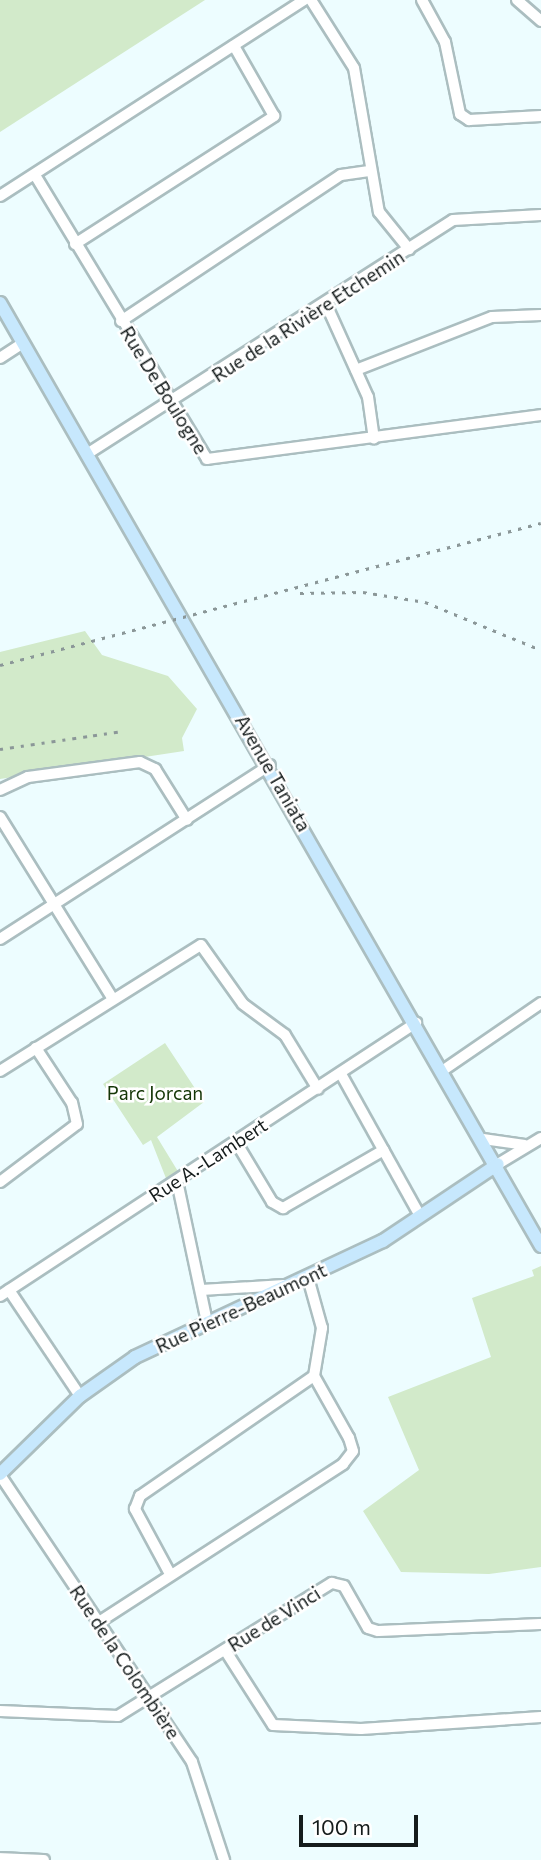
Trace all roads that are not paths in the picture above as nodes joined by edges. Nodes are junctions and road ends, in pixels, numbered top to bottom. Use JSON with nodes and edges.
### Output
{"nodes":[{"id":1,"x":304,"y":0,"type":"edge"},
{"id":2,"x":311,"y":0,"type":"edge"},
{"id":3,"x":517,"y":0,"type":"edge"},
{"id":4,"x":426,"y":1,"type":"edge"},
{"id":5,"x":541,"y":20,"type":"edge"},
{"id":6,"x":234,"y":46,"type":"junction"},
{"id":7,"x":541,"y":116,"type":"edge"},
{"id":8,"x":371,"y":171,"type":"junction"},
{"id":9,"x":35,"y":175,"type":"junction"},
{"id":10,"x":0,"y":196,"type":"edge"},
{"id":11,"x":541,"y":215,"type":"edge"},
{"id":12,"x":75,"y":244,"type":"junction"},
{"id":13,"x":409,"y":249,"type":"junction"},
{"id":14,"x":0,"y":303,"type":"edge"},
{"id":15,"x":327,"y":304,"type":"junction"},
{"id":16,"x":541,"y":315,"type":"edge"},
{"id":17,"x":121,"y":321,"type":"junction"},
{"id":18,"x":23,"y":343,"type":"junction"},
{"id":19,"x":0,"y":358,"type":"edge"},
{"id":20,"x":356,"y":370,"type":"junction"},
{"id":21,"x":171,"y":406,"type":"junction"},
{"id":22,"x":541,"y":415,"type":"edge"},
{"id":23,"x":374,"y":439,"type":"junction"},
{"id":24,"x":87,"y":454,"type":"junction"},
{"id":25,"x":270,"y":765,"type":"junction"},
{"id":26,"x":0,"y":790,"type":"edge"},
{"id":27,"x":0,"y":817,"type":"edge"},
{"id":28,"x":187,"y":820,"type":"junction"},
{"id":29,"x":55,"y":904,"type":"junction"},
{"id":30,"x":0,"y":939,"type":"edge"},
{"id":31,"x":113,"y":999,"type":"junction"},
{"id":32,"x":541,"y":1003,"type":"edge"},
{"id":33,"x":416,"y":1023,"type":"junction"},
{"id":34,"x":36,"y":1048,"type":"junction"},
{"id":35,"x":0,"y":1071,"type":"edge"},
{"id":36,"x":442,"y":1071,"type":"junction"},
{"id":37,"x":341,"y":1074,"type":"junction"},
{"id":38,"x":318,"y":1089,"type":"junction"},
{"id":39,"x":541,"y":1138,"type":"edge"},
{"id":40,"x":483,"y":1139,"type":"junction"},
{"id":41,"x":236,"y":1142,"type":"junction"},
{"id":42,"x":529,"y":1144,"type":"junction"},
{"id":43,"x":384,"y":1150,"type":"junction"},
{"id":44,"x":498,"y":1164,"type":"junction"},
{"id":45,"x":177,"y":1181,"type":"junction"},
{"id":46,"x":0,"y":1182,"type":"edge"},
{"id":47,"x":421,"y":1216,"type":"junction"},
{"id":48,"x":541,"y":1246,"type":"edge"},
{"id":49,"x":308,"y":1278,"type":"junction"},
{"id":50,"x":294,"y":1284,"type":"junction"},
{"id":51,"x":201,"y":1290,"type":"junction"},
{"id":52,"x":4,"y":1293,"type":"edge"},
{"id":53,"x":207,"y":1322,"type":"junction"},
{"id":54,"x":314,"y":1376,"type":"junction"},
{"id":55,"x":80,"y":1396,"type":"junction"},
{"id":56,"x":0,"y":1474,"type":"edge"},
{"id":57,"x":169,"y":1572,"type":"junction"},
{"id":58,"x":99,"y":1622,"type":"junction"},
{"id":59,"x":541,"y":1624,"type":"edge"},
{"id":60,"x":225,"y":1650,"type":"junction"},
{"id":61,"x":149,"y":1697,"type":"junction"},
{"id":62,"x":0,"y":1711,"type":"edge"},
{"id":63,"x":541,"y":1717,"type":"edge"},
{"id":64,"x":0,"y":1858,"type":"edge"},
{"id":65,"x":44,"y":1860,"type":"edge"},
{"id":66,"x":224,"y":1860,"type":"edge"}],
"edges":[{"from":1,"to":6,"type":"street"},
{"from":2,"to":8,"type":"street"},
{"from":3,"to":5,"type":"street"},
{"from":4,"to":7,"type":"street"},
{"from":6,"to":9,"type":"street"},
{"from":6,"to":12,"type":"street"},
{"from":8,"to":13,"type":"street"},
{"from":8,"to":17,"type":"street"},
{"from":9,"to":10,"type":"street"},
{"from":9,"to":12,"type":"street","name":"Rue De Boulogne"},
{"from":11,"to":13,"type":"street","name":"Rue de la Rivière Etchemin"},
{"from":12,"to":17,"type":"street","name":"Rue De Boulogne"},
{"from":13,"to":15,"type":"street","name":"Rue de la Rivière Etchemin"},
{"from":14,"to":18,"type":"main road","name":"Avenue Taniata"},
{"from":15,"to":20,"type":"street"},
{"from":15,"to":21,"type":"street","name":"Rue de la Rivière Etchemin"},
{"from":16,"to":20,"type":"street"},
{"from":17,"to":21,"type":"street","name":"Rue De Boulogne"},
{"from":18,"to":19,"type":"street"},
{"from":18,"to":24,"type":"main road","name":"Avenue Taniata"},
{"from":20,"to":23,"type":"street"},
{"from":21,"to":23,"type":"street","name":"Rue De Boulogne"},
{"from":21,"to":24,"type":"street","name":"Rue de la Rivière Etchemin"},
{"from":22,"to":23,"type":"street","name":"Rue De Boulogne"},
{"from":24,"to":25,"type":"main road","name":"Avenue Taniata"},
{"from":25,"to":28,"type":"street"},
{"from":25,"to":33,"type":"main road","name":"Avenue Taniata"},
{"from":26,"to":28,"type":"street"},
{"from":27,"to":29,"type":"street"},
{"from":28,"to":29,"type":"street"},
{"from":29,"to":30,"type":"street"},
{"from":29,"to":31,"type":"street"},
{"from":31,"to":34,"type":"street"},
{"from":31,"to":38,"type":"street"},
{"from":32,"to":36,"type":"street"},
{"from":33,"to":36,"type":"main road","name":"Avenue Taniata"},
{"from":33,"to":37,"type":"street","name":"Rue A.-Lambert"},
{"from":34,"to":35,"type":"street"},
{"from":34,"to":46,"type":"street"},
{"from":36,"to":40,"type":"main road","name":"Avenue Taniata"},
{"from":37,"to":38,"type":"street","name":"Rue A.-Lambert"},
{"from":37,"to":43,"type":"street"},
{"from":38,"to":41,"type":"street","name":"Rue A.-Lambert"},
{"from":39,"to":42,"type":"street"},
{"from":40,"to":42,"type":"street"},
{"from":40,"to":44,"type":"main road","name":"Avenue Taniata"},
{"from":41,"to":43,"type":"street"},
{"from":41,"to":45,"type":"street","name":"Rue A.-Lambert"},
{"from":42,"to":44,"type":"street"},
{"from":43,"to":47,"type":"street"},
{"from":44,"to":47,"type":"main road","name":"Rue Pierre-Beaumont"},
{"from":44,"to":48,"type":"main road","name":"Avenue Taniata"},
{"from":45,"to":51,"type":"street"},
{"from":45,"to":52,"type":"street","name":"Rue A.-Lambert"},
{"from":47,"to":49,"type":"main road","name":"Rue Pierre-Beaumont"},
{"from":49,"to":50,"type":"main road","name":"Rue Pierre-Beaumont"},
{"from":49,"to":54,"type":"street"},
{"from":50,"to":51,"type":"street"},
{"from":50,"to":53,"type":"main road","name":"Rue Pierre-Beaumont"},
{"from":51,"to":53,"type":"street"},
{"from":52,"to":55,"type":"street"},
{"from":53,"to":55,"type":"main road","name":"Rue Pierre-Beaumont"},
{"from":54,"to":57,"type":"street"},
{"from":54,"to":57,"type":"street"},
{"from":55,"to":56,"type":"main road","name":"Rue Pierre-Beaumont"},
{"from":56,"to":58,"type":"street","name":"Rue de la Colombière"},
{"from":57,"to":58,"type":"street"},
{"from":58,"to":61,"type":"street","name":"Rue de la Colombière"},
{"from":59,"to":60,"type":"street","name":"Rue de Vinci"},
{"from":60,"to":61,"type":"street","name":"Rue de Vinci"},
{"from":60,"to":63,"type":"street"},
{"from":61,"to":62,"type":"street","name":"Rue de Vinci"},
{"from":61,"to":66,"type":"street","name":"Rue de la Colombière"},
{"from":64,"to":65,"type":"street"}]}
